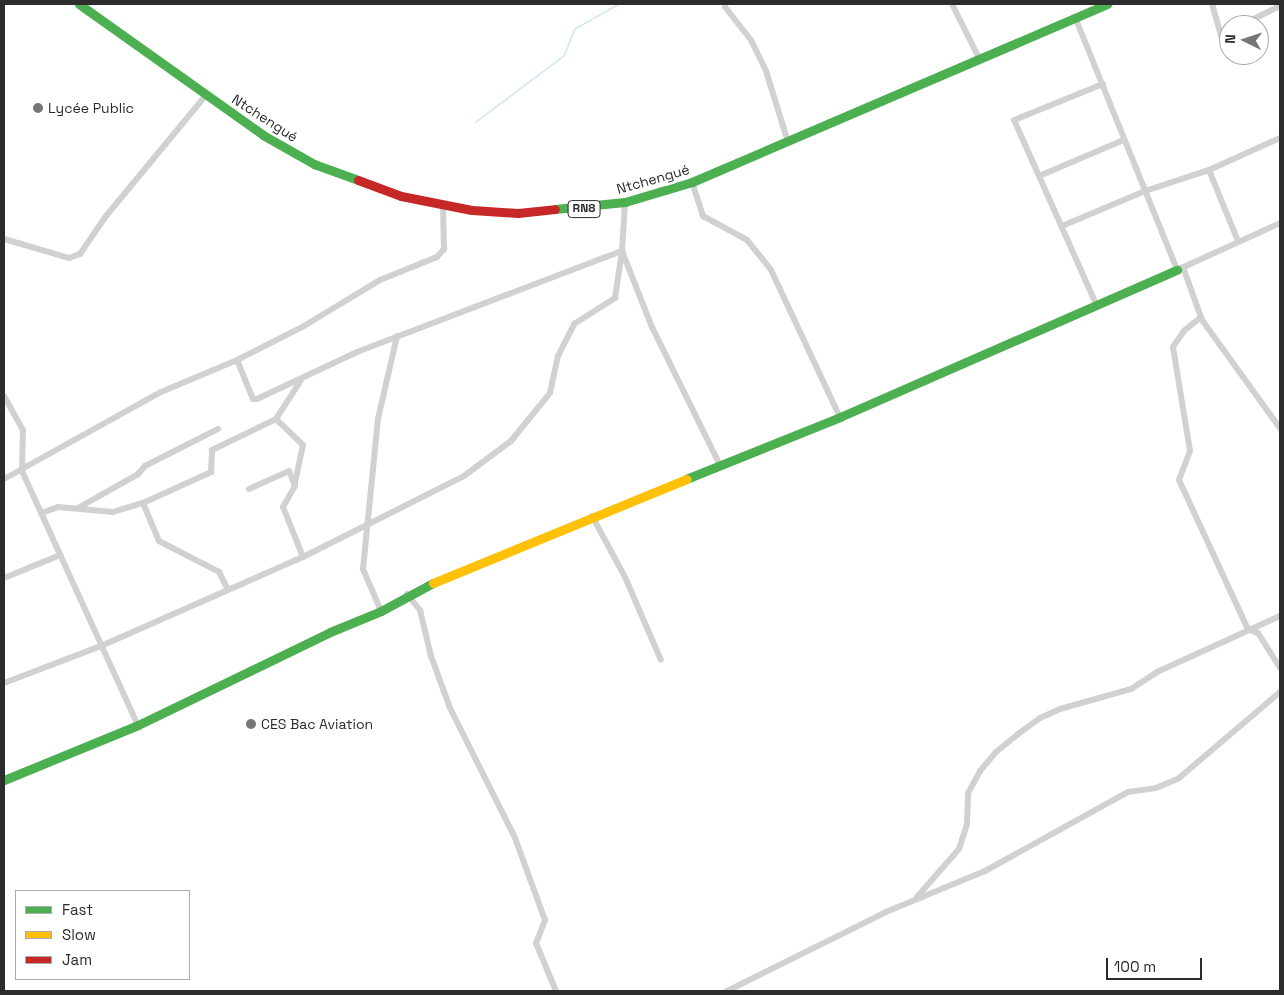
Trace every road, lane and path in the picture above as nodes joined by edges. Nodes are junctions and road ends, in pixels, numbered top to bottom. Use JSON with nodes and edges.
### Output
{"nodes":[{"id":1,"x":79,"y":4,"type":"edge"},
{"id":2,"x":952,"y":4,"type":"edge"},
{"id":3,"x":1107,"y":4,"type":"edge"},
{"id":4,"x":1212,"y":4,"type":"edge"},
{"id":5,"x":1280,"y":6,"type":"edge"},
{"id":6,"x":725,"y":7,"type":"dead end"},
{"id":7,"x":1262,"y":15,"type":"edge"},
{"id":8,"x":1076,"y":17,"type":"junction"},
{"id":9,"x":1219,"y":29,"type":"edge"},
{"id":10,"x":980,"y":60,"type":"junction"},
{"id":11,"x":1103,"y":84,"type":"junction"},
{"id":12,"x":206,"y":95,"type":"junction"},
{"id":13,"x":1280,"y":138,"type":"edge"},
{"id":14,"x":1124,"y":140,"type":"junction"},
{"id":15,"x":788,"y":142,"type":"junction"},
{"id":16,"x":1209,"y":170,"type":"junction"},
{"id":17,"x":1039,"y":176,"type":"junction"},
{"id":18,"x":692,"y":182,"type":"junction"},
{"id":19,"x":1145,"y":191,"type":"junction"},
{"id":20,"x":625,"y":202,"type":"junction"},
{"id":21,"x":443,"y":206,"type":"junction"},
{"id":22,"x":1280,"y":223,"type":"edge"},
{"id":23,"x":1062,"y":226,"type":"junction"},
{"id":24,"x":4,"y":239,"type":"edge"},
{"id":25,"x":1238,"y":241,"type":"junction"},
{"id":26,"x":622,"y":251,"type":"junction"},
{"id":27,"x":1180,"y":268,"type":"junction"},
{"id":28,"x":1096,"y":304,"type":"junction"},
{"id":29,"x":1201,"y":317,"type":"junction"},
{"id":30,"x":396,"y":336,"type":"junction"},
{"id":31,"x":237,"y":360,"type":"junction"},
{"id":32,"x":301,"y":379,"type":"junction"},
{"id":33,"x":4,"y":396,"type":"edge"},
{"id":34,"x":840,"y":417,"type":"junction"},
{"id":35,"x":276,"y":419,"type":"junction"},
{"id":36,"x":1280,"y":428,"type":"edge"},
{"id":37,"x":218,"y":429,"type":"dead end"},
{"id":38,"x":721,"y":467,"type":"junction"},
{"id":39,"x":22,"y":471,"type":"junction"},
{"id":40,"x":4,"y":480,"type":"edge"},
{"id":41,"x":295,"y":486,"type":"junction"},
{"id":42,"x":249,"y":489,"type":"dead end"},
{"id":43,"x":143,"y":503,"type":"junction"},
{"id":44,"x":78,"y":508,"type":"junction"},
{"id":45,"x":41,"y":513,"type":"junction"},
{"id":46,"x":592,"y":516,"type":"junction"},
{"id":47,"x":368,"y":523,"type":"junction"},
{"id":48,"x":60,"y":555,"type":"junction"},
{"id":49,"x":303,"y":557,"type":"junction"},
{"id":50,"x":4,"y":578,"type":"edge"},
{"id":51,"x":228,"y":590,"type":"junction"},
{"id":52,"x":407,"y":594,"type":"junction"},
{"id":53,"x":380,"y":611,"type":"junction"},
{"id":54,"x":1280,"y":616,"type":"edge"},
{"id":55,"x":1248,"y":629,"type":"junction"},
{"id":56,"x":101,"y":646,"type":"junction"},
{"id":57,"x":661,"y":660,"type":"dead end"},
{"id":58,"x":1280,"y":668,"type":"edge"},
{"id":59,"x":4,"y":683,"type":"edge"},
{"id":60,"x":1280,"y":692,"type":"edge"},
{"id":61,"x":138,"y":725,"type":"junction"},
{"id":62,"x":4,"y":780,"type":"edge"},
{"id":63,"x":915,"y":900,"type":"junction"},
{"id":64,"x":556,"y":991,"type":"edge"},
{"id":65,"x":727,"y":991,"type":"edge"}],
"edges":[{"from":1,"to":12,"type":"street","name":"Ntchengué","number":"RN8"},
{"from":2,"to":10,"type":"street"},
{"from":3,"to":8,"type":"street","name":"Ntchengué","number":"RN8"},
{"from":4,"to":9,"type":"street"},
{"from":5,"to":7,"type":"street"},
{"from":6,"to":15,"type":"street"},
{"from":8,"to":10,"type":"street","name":"Ntchengué","number":"RN8"},
{"from":8,"to":11,"type":"street"},
{"from":10,"to":15,"type":"street","name":"Ntchengué","number":"RN8"},
{"from":11,"to":14,"type":"street"},
{"from":11,"to":17,"type":"street"},
{"from":12,"to":21,"type":"street","name":"Ntchengué","number":"RN8"},
{"from":12,"to":24,"type":"street"},
{"from":13,"to":16,"type":"street"},
{"from":14,"to":17,"type":"street"},
{"from":14,"to":19,"type":"street"},
{"from":15,"to":18,"type":"street","name":"Ntchengué","number":"RN8"},
{"from":16,"to":19,"type":"street"},
{"from":16,"to":25,"type":"street"},
{"from":17,"to":23,"type":"street"},
{"from":18,"to":20,"type":"street","name":"Ntchengué","number":"RN8"},
{"from":18,"to":34,"type":"street"},
{"from":19,"to":23,"type":"street"},
{"from":19,"to":27,"type":"street"},
{"from":20,"to":21,"type":"street","name":"Ntchengué","number":"RN8"},
{"from":20,"to":26,"type":"street"},
{"from":21,"to":31,"type":"street"},
{"from":22,"to":25,"type":"street"},
{"from":23,"to":28,"type":"street"},
{"from":25,"to":27,"type":"street"},
{"from":26,"to":30,"type":"street"},
{"from":26,"to":38,"type":"street"},
{"from":26,"to":47,"type":"street"},
{"from":27,"to":28,"type":"street"},
{"from":27,"to":29,"type":"street"},
{"from":28,"to":34,"type":"street"},
{"from":29,"to":36,"type":"street"},
{"from":29,"to":55,"type":"street"},
{"from":30,"to":32,"type":"street"},
{"from":30,"to":47,"type":"street"},
{"from":31,"to":32,"type":"street"},
{"from":31,"to":39,"type":"street"},
{"from":32,"to":35,"type":"street"},
{"from":33,"to":39,"type":"street"},
{"from":34,"to":38,"type":"street"},
{"from":35,"to":41,"type":"street"},
{"from":35,"to":43,"type":"street"},
{"from":37,"to":44,"type":"street"},
{"from":38,"to":46,"type":"street"},
{"from":39,"to":40,"type":"street"},
{"from":39,"to":45,"type":"street"},
{"from":41,"to":42,"type":"street"},
{"from":41,"to":49,"type":"street"},
{"from":43,"to":44,"type":"street"},
{"from":43,"to":51,"type":"street"},
{"from":44,"to":45,"type":"street"},
{"from":45,"to":48,"type":"street"},
{"from":46,"to":52,"type":"street"},
{"from":46,"to":57,"type":"street"},
{"from":47,"to":49,"type":"street"},
{"from":47,"to":53,"type":"street"},
{"from":48,"to":50,"type":"street"},
{"from":48,"to":56,"type":"street"},
{"from":49,"to":51,"type":"street"},
{"from":51,"to":56,"type":"street"},
{"from":52,"to":53,"type":"street"},
{"from":52,"to":64,"type":"street"},
{"from":53,"to":61,"type":"street"},
{"from":54,"to":55,"type":"street"},
{"from":55,"to":58,"type":"street"},
{"from":55,"to":63,"type":"street"},
{"from":56,"to":59,"type":"street"},
{"from":56,"to":61,"type":"street"},
{"from":60,"to":63,"type":"street"},
{"from":61,"to":62,"type":"street"},
{"from":63,"to":65,"type":"street"}]}
